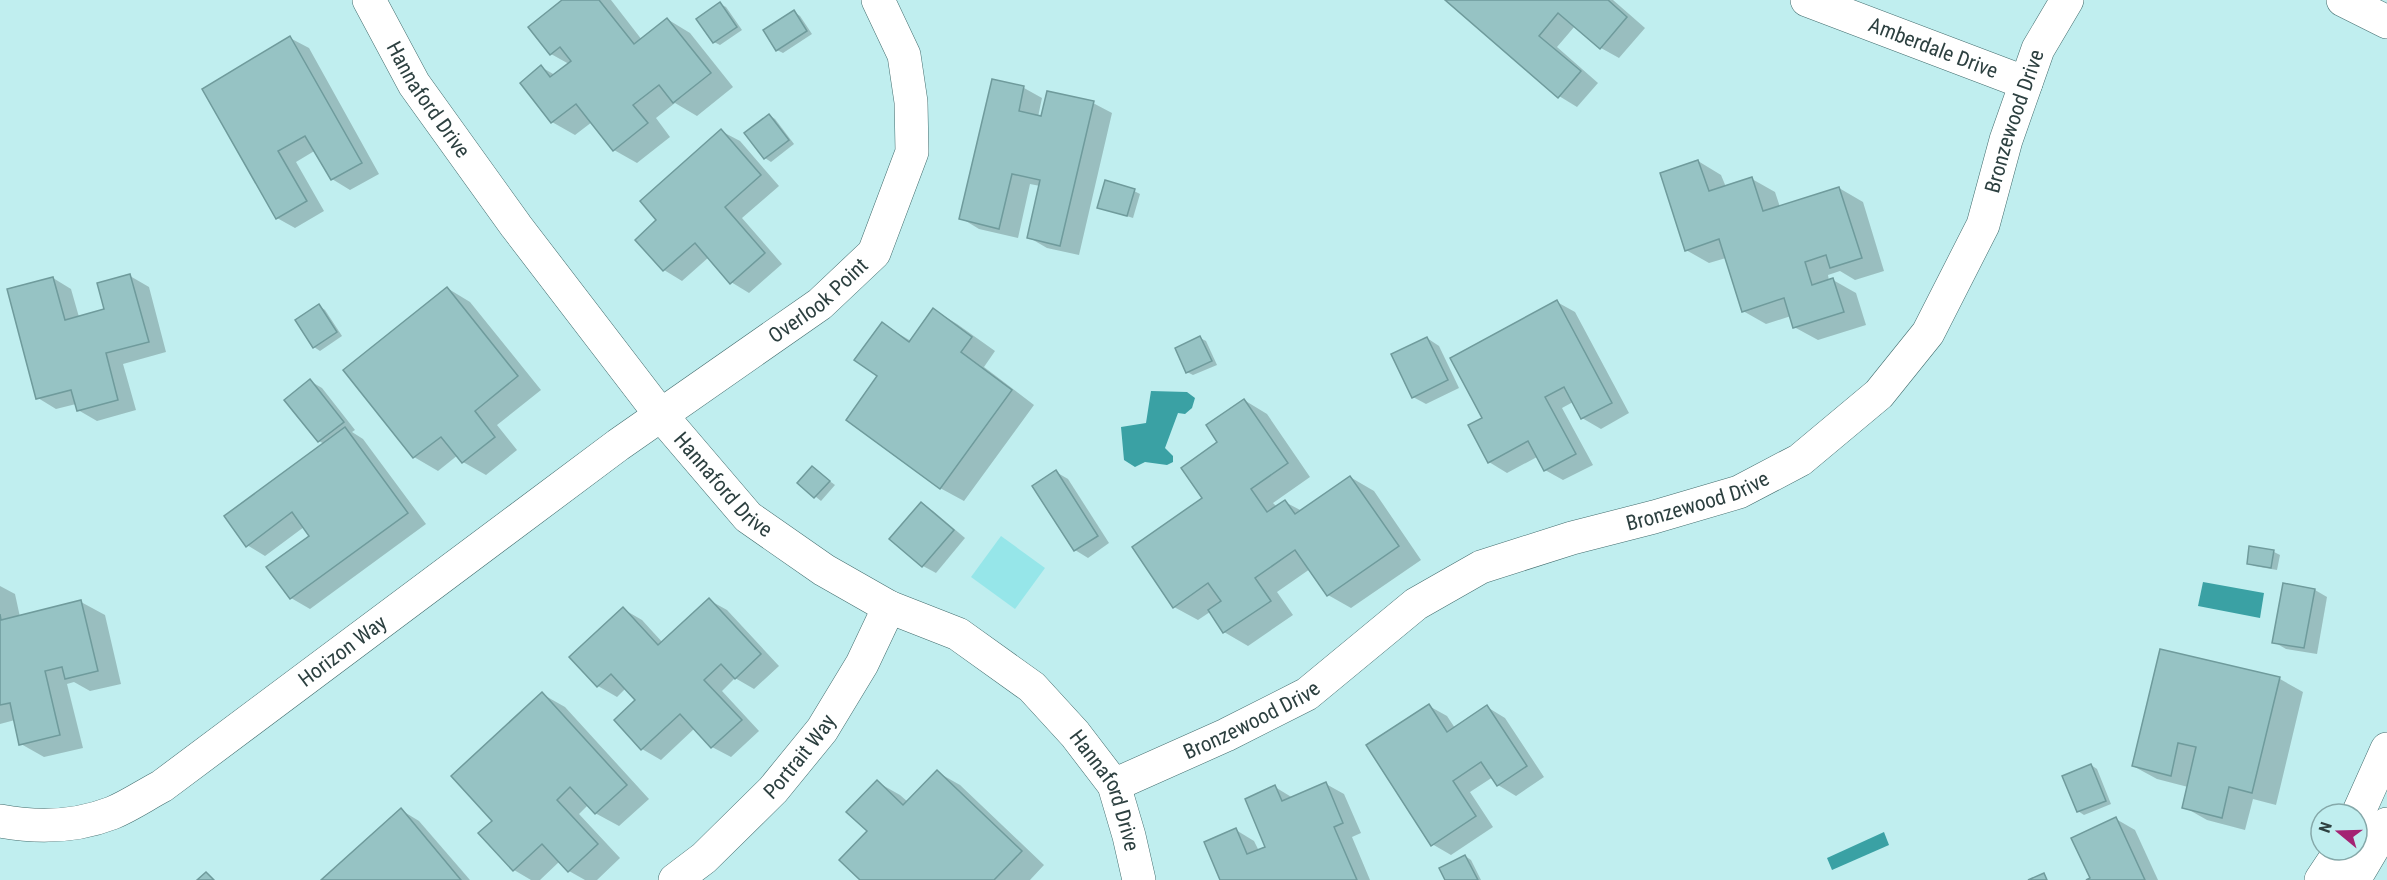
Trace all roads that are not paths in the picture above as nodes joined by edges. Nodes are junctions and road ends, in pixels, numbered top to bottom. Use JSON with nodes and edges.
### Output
{"nodes":[{"id":1,"x":369,"y":0,"type":"edge"},
{"id":2,"x":879,"y":0,"type":"edge"},
{"id":3,"x":1807,"y":0,"type":"edge"},
{"id":4,"x":2067,"y":0,"type":"edge"},
{"id":5,"x":2343,"y":0,"type":"edge"},
{"id":6,"x":2387,"y":22,"type":"edge"},
{"id":7,"x":2026,"y":83,"type":"junction"},
{"id":8,"x":660,"y":414,"type":"junction"},
{"id":9,"x":889,"y":607,"type":"junction"},
{"id":10,"x":2387,"y":749,"type":"edge"},
{"id":11,"x":1114,"y":785,"type":"junction"},
{"id":12,"x":2363,"y":802,"type":"edge"},
{"id":13,"x":0,"y":821,"type":"edge"},
{"id":14,"x":2387,"y":824,"type":"edge"},
{"id":15,"x":2333,"y":862,"type":"edge"},
{"id":16,"x":675,"y":880,"type":"edge"},
{"id":17,"x":1139,"y":880,"type":"edge"},
{"id":18,"x":2321,"y":880,"type":"edge"},
{"id":19,"x":2354,"y":880,"type":"edge"}],
"edges":[{"from":1,"to":8,"type":"street","name":"Hannaford Drive"},
{"from":2,"to":8,"type":"street","name":"Overlook Point"},
{"from":3,"to":7,"type":"street","name":"Amberdale Drive"},
{"from":4,"to":7,"type":"street","name":"Bronzewood Drive"},
{"from":5,"to":6,"type":"street"},
{"from":7,"to":11,"type":"street","name":"Bronzewood Drive"},
{"from":8,"to":9,"type":"street","name":"Hannaford Drive"},
{"from":8,"to":13,"type":"street","name":"Horizon Way"},
{"from":9,"to":11,"type":"street","name":"Hannaford Drive"},
{"from":9,"to":16,"type":"street","name":"Portrait Way"},
{"from":10,"to":12,"type":"street"},
{"from":11,"to":17,"type":"street","name":"Hannaford Drive"},
{"from":14,"to":19,"type":"street"},
{"from":15,"to":18,"type":"street"}]}
